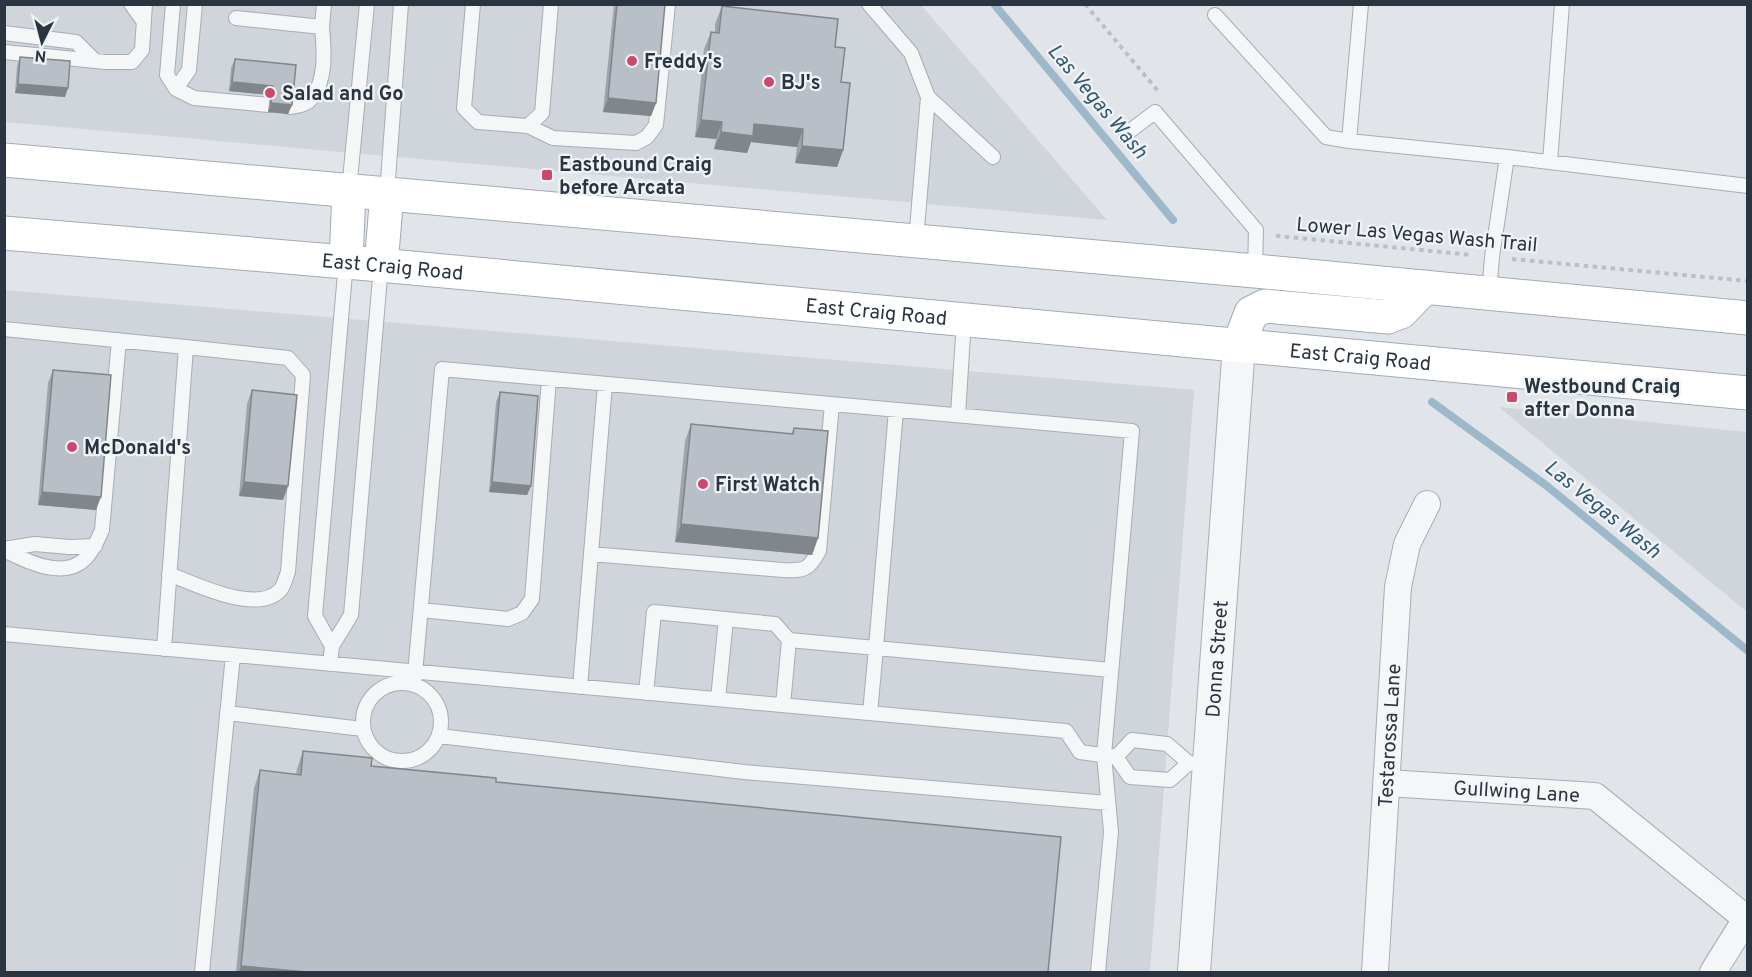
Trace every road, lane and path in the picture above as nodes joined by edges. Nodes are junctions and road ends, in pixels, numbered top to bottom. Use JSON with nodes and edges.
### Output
{"nodes":[{"id":1,"x":131,"y":4,"type":"edge"},
{"id":2,"x":145,"y":4,"type":"edge"},
{"id":3,"x":173,"y":4,"type":"edge"},
{"id":4,"x":195,"y":4,"type":"edge"},
{"id":5,"x":324,"y":4,"type":"edge"},
{"id":6,"x":367,"y":4,"type":"edge"},
{"id":7,"x":400,"y":4,"type":"edge"},
{"id":8,"x":473,"y":4,"type":"edge"},
{"id":9,"x":551,"y":4,"type":"edge"},
{"id":10,"x":668,"y":4,"type":"edge"},
{"id":11,"x":869,"y":4,"type":"edge"},
{"id":12,"x":1084,"y":4,"type":"edge"},
{"id":13,"x":1361,"y":4,"type":"edge"},
{"id":14,"x":1562,"y":4,"type":"edge"},
{"id":15,"x":1215,"y":15,"type":"dead end"},
{"id":16,"x":236,"y":18,"type":"dead end"},
{"id":17,"x":144,"y":22,"type":"junction"},
{"id":18,"x":322,"y":27,"type":"junction"},
{"id":19,"x":4,"y":33,"type":"edge"},
{"id":20,"x":4,"y":52,"type":"edge"},
{"id":21,"x":95,"y":61,"type":"junction"},
{"id":22,"x":176,"y":89,"type":"junction"},
{"id":23,"x":928,"y":97,"type":"junction"},
{"id":24,"x":1165,"y":100,"type":"dead end"},
{"id":25,"x":268,"y":105,"type":"dead end"},
{"id":26,"x":289,"y":107,"type":"edge"},
{"id":27,"x":528,"y":126,"type":"junction"},
{"id":28,"x":1126,"y":134,"type":"dead end"},
{"id":29,"x":1350,"y":141,"type":"junction"},
{"id":30,"x":993,"y":157,"type":"dead end"},
{"id":31,"x":1507,"y":158,"type":"junction"},
{"id":32,"x":4,"y":160,"type":"edge"},
{"id":33,"x":1550,"y":162,"type":"junction"},
{"id":34,"x":1748,"y":186,"type":"edge"},
{"id":35,"x":349,"y":190,"type":"junction"},
{"id":36,"x":387,"y":193,"type":"junction"},
{"id":37,"x":1273,"y":228,"type":"dead end"},
{"id":38,"x":4,"y":233,"type":"edge"},
{"id":39,"x":916,"y":241,"type":"junction"},
{"id":40,"x":1492,"y":257,"type":"junction"},
{"id":41,"x":346,"y":262,"type":"junction"},
{"id":42,"x":381,"y":266,"type":"junction"},
{"id":43,"x":1255,"y":272,"type":"junction"},
{"id":44,"x":1748,"y":281,"type":"edge"},
{"id":45,"x":1425,"y":287,"type":"junction"},
{"id":46,"x":1489,"y":294,"type":"junction"},
{"id":47,"x":1748,"y":318,"type":"edge"},
{"id":48,"x":964,"y":319,"type":"junction"},
{"id":49,"x":4,"y":329,"type":"edge"},
{"id":50,"x":119,"y":340,"type":"junction"},
{"id":51,"x":1239,"y":345,"type":"junction"},
{"id":52,"x":186,"y":347,"type":"junction"},
{"id":53,"x":549,"y":379,"type":"junction"},
{"id":54,"x":605,"y":384,"type":"junction"},
{"id":55,"x":1748,"y":393,"type":"edge"},
{"id":56,"x":832,"y":404,"type":"junction"},
{"id":57,"x":896,"y":410,"type":"junction"},
{"id":58,"x":958,"y":415,"type":"junction"},
{"id":59,"x":1427,"y":504,"type":"dead end"},
{"id":60,"x":95,"y":546,"type":"junction"},
{"id":61,"x":4,"y":550,"type":"edge"},
{"id":62,"x":591,"y":554,"type":"junction"},
{"id":63,"x":170,"y":574,"type":"junction"},
{"id":64,"x":421,"y":610,"type":"junction"},
{"id":65,"x":726,"y":619,"type":"junction"},
{"id":66,"x":4,"y":634,"type":"edge"},
{"id":67,"x":789,"y":640,"type":"junction"},
{"id":68,"x":332,"y":646,"type":"junction"},
{"id":69,"x":876,"y":648,"type":"junction"},
{"id":70,"x":164,"y":649,"type":"junction"},
{"id":71,"x":233,"y":655,"type":"junction"},
{"id":72,"x":330,"y":664,"type":"junction"},
{"id":73,"x":1111,"y":670,"type":"junction"},
{"id":74,"x":415,"y":679,"type":"junction"},
{"id":75,"x":580,"y":687,"type":"junction"},
{"id":76,"x":646,"y":693,"type":"junction"},
{"id":77,"x":718,"y":699,"type":"junction"},
{"id":78,"x":783,"y":705,"type":"junction"},
{"id":79,"x":870,"y":713,"type":"junction"},
{"id":80,"x":227,"y":714,"type":"junction"},
{"id":81,"x":363,"y":729,"type":"junction"},
{"id":82,"x":439,"y":736,"type":"junction"},
{"id":83,"x":1110,"y":756,"type":"junction"},
{"id":84,"x":1199,"y":764,"type":"junction"},
{"id":85,"x":1387,"y":783,"type":"junction"},
{"id":86,"x":1108,"y":803,"type":"junction"},
{"id":87,"x":1747,"y":920,"type":"edge"},
{"id":88,"x":202,"y":972,"type":"edge"},
{"id":89,"x":1098,"y":972,"type":"edge"},
{"id":90,"x":1194,"y":972,"type":"edge"},
{"id":91,"x":1375,"y":972,"type":"edge"},
{"id":92,"x":1713,"y":972,"type":"edge"}],
"edges":[{"from":1,"to":17,"type":"lane"},
{"from":2,"to":17,"type":"lane"},
{"from":3,"to":22,"type":"lane"},
{"from":4,"to":22,"type":"lane"},
{"from":5,"to":18,"type":"lane"},
{"from":6,"to":35,"type":"lane"},
{"from":7,"to":36,"type":"lane"},
{"from":8,"to":27,"type":"lane"},
{"from":9,"to":27,"type":"lane"},
{"from":10,"to":27,"type":"lane"},
{"from":11,"to":23,"type":"lane"},
{"from":12,"to":24,"type":"path"},
{"from":13,"to":29,"type":"lane"},
{"from":14,"to":33,"type":"lane"},
{"from":15,"to":29,"type":"lane"},
{"from":16,"to":18,"type":"lane"},
{"from":17,"to":21,"type":"lane"},
{"from":18,"to":26,"type":"lane"},
{"from":19,"to":21,"type":"lane"},
{"from":20,"to":21,"type":"lane"},
{"from":22,"to":25,"type":"lane"},
{"from":23,"to":30,"type":"lane"},
{"from":23,"to":39,"type":"lane"},
{"from":28,"to":43,"type":"lane"},
{"from":29,"to":31,"type":"lane"},
{"from":31,"to":33,"type":"lane"},
{"from":31,"to":40,"type":"lane"},
{"from":32,"to":35,"type":"main road"},
{"from":33,"to":34,"type":"lane"},
{"from":35,"to":36,"type":"main road"},
{"from":35,"to":41,"type":"main road"},
{"from":36,"to":39,"type":"main road"},
{"from":36,"to":42,"type":"main road"},
{"from":37,"to":40,"type":"path","name":"Lower Las Vegas Wash Trail"},
{"from":38,"to":41,"type":"main road","name":"East Craig Road"},
{"from":39,"to":43,"type":"main road"},
{"from":40,"to":44,"type":"path","name":"Lower Las Vegas Wash Trail"},
{"from":40,"to":46,"type":"lane"},
{"from":41,"to":42,"type":"main road","name":"East Craig Road"},
{"from":41,"to":68,"type":"lane"},
{"from":42,"to":48,"type":"main road","name":"East Craig Road"},
{"from":42,"to":68,"type":"lane"},
{"from":43,"to":45,"type":"main road"},
{"from":45,"to":46,"type":"main road"},
{"from":45,"to":51,"type":"main road"},
{"from":46,"to":47,"type":"main road"},
{"from":48,"to":51,"type":"main road","name":"East Craig Road"},
{"from":48,"to":58,"type":"lane"},
{"from":49,"to":50,"type":"lane"},
{"from":50,"to":52,"type":"lane"},
{"from":50,"to":60,"type":"lane"},
{"from":51,"to":55,"type":"main road","name":"East Craig Road"},
{"from":51,"to":84,"type":"street","name":"Donna Street"},
{"from":52,"to":63,"type":"lane"},
{"from":52,"to":63,"type":"lane"},
{"from":53,"to":54,"type":"lane"},
{"from":53,"to":64,"type":"lane"},
{"from":53,"to":64,"type":"lane"},
{"from":54,"to":56,"type":"lane"},
{"from":54,"to":62,"type":"lane"},
{"from":56,"to":57,"type":"lane"},
{"from":56,"to":62,"type":"lane"},
{"from":57,"to":58,"type":"lane"},
{"from":57,"to":69,"type":"lane"},
{"from":58,"to":73,"type":"lane"},
{"from":59,"to":85,"type":"street","name":"Testarossa Lane"},
{"from":60,"to":61,"type":"lane"},
{"from":60,"to":61,"type":"lane"},
{"from":62,"to":75,"type":"lane"},
{"from":63,"to":70,"type":"lane"},
{"from":64,"to":74,"type":"lane"},
{"from":65,"to":67,"type":"lane"},
{"from":65,"to":76,"type":"lane"},
{"from":65,"to":77,"type":"lane"},
{"from":66,"to":70,"type":"lane"},
{"from":67,"to":69,"type":"lane"},
{"from":67,"to":78,"type":"lane"},
{"from":68,"to":72,"type":"lane"},
{"from":69,"to":73,"type":"lane"},
{"from":69,"to":79,"type":"lane"},
{"from":70,"to":71,"type":"lane"},
{"from":71,"to":72,"type":"lane"},
{"from":71,"to":80,"type":"lane"},
{"from":72,"to":74,"type":"lane"},
{"from":73,"to":83,"type":"lane"},
{"from":74,"to":75,"type":"lane"},
{"from":74,"to":81,"type":"lane"},
{"from":74,"to":82,"type":"lane"},
{"from":75,"to":76,"type":"lane"},
{"from":76,"to":77,"type":"lane"},
{"from":77,"to":78,"type":"lane"},
{"from":78,"to":79,"type":"lane"},
{"from":79,"to":83,"type":"lane"},
{"from":80,"to":81,"type":"lane"},
{"from":80,"to":88,"type":"lane"},
{"from":81,"to":82,"type":"lane"},
{"from":82,"to":86,"type":"lane"},
{"from":83,"to":84,"type":"lane"},
{"from":83,"to":84,"type":"lane"},
{"from":83,"to":86,"type":"lane"},
{"from":84,"to":90,"type":"street","name":"Donna Street"},
{"from":85,"to":87,"type":"street","name":"Gullwing Lane"},
{"from":85,"to":91,"type":"street","name":"Testarossa Lane"},
{"from":86,"to":89,"type":"lane"},
{"from":87,"to":92,"type":"street"}]}
